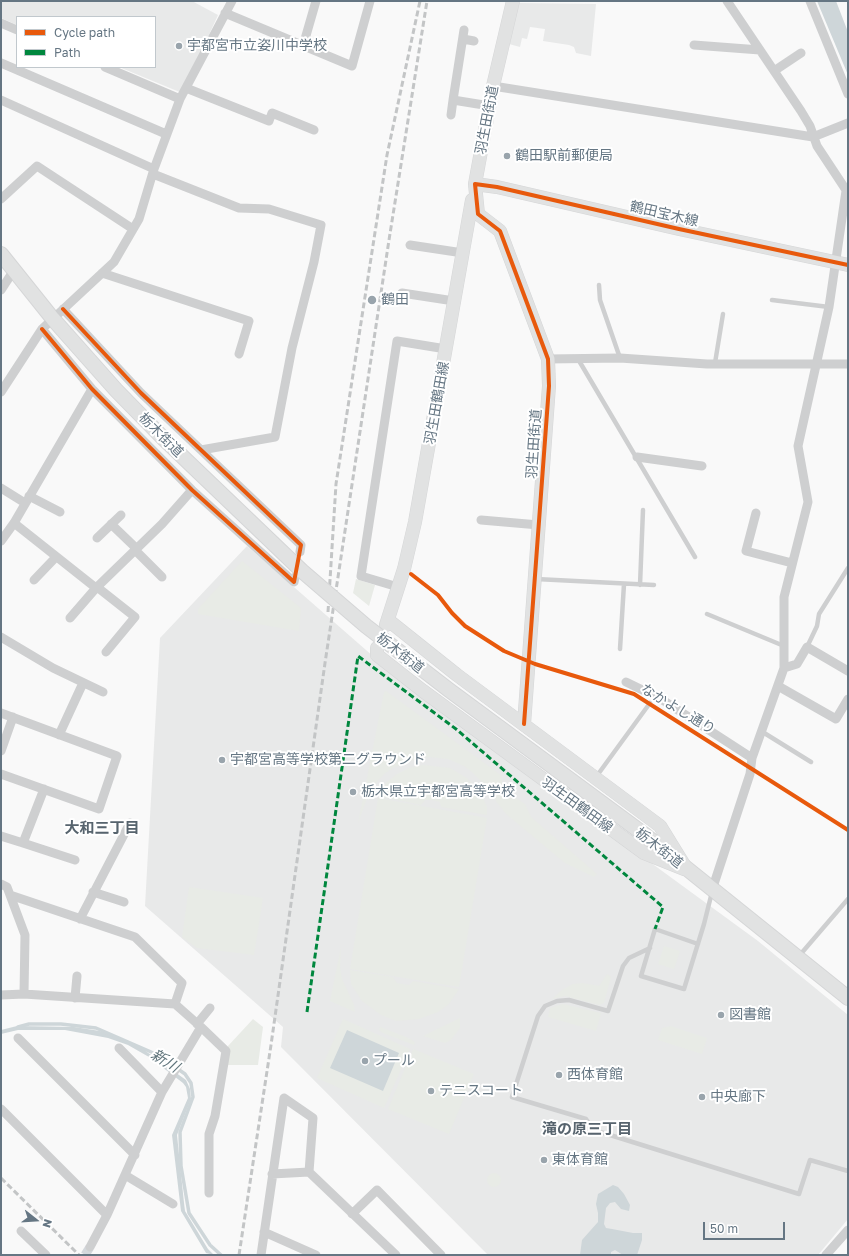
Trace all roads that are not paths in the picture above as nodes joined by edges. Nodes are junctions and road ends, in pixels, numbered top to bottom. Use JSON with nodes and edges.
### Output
{"nodes":[{"id":1,"x":232,"y":1,"type":"edge"},
{"id":2,"x":316,"y":1,"type":"edge"},
{"id":3,"x":370,"y":1,"type":"edge"},
{"id":4,"x":513,"y":1,"type":"edge"},
{"id":5,"x":727,"y":1,"type":"edge"},
{"id":6,"x":810,"y":1,"type":"edge"},
{"id":7,"x":225,"y":14,"type":"junction"},
{"id":8,"x":1,"y":23,"type":"edge"},
{"id":9,"x":16,"y":30,"type":"edge"},
{"id":10,"x":474,"y":41,"type":"dead end"},
{"id":11,"x":694,"y":45,"type":"dead end"},
{"id":12,"x":303,"y":46,"type":"junction"},
{"id":13,"x":760,"y":50,"type":"junction"},
{"id":14,"x":801,"y":53,"type":"dead end"},
{"id":15,"x":1,"y":63,"type":"edge"},
{"id":16,"x":107,"y":68,"type":"edge"},
{"id":17,"x":774,"y":71,"type":"junction"},
{"id":18,"x":494,"y":86,"type":"junction"},
{"id":19,"x":186,"y":88,"type":"junction"},
{"id":20,"x":848,"y":94,"type":"edge"},
{"id":21,"x":180,"y":99,"type":"junction"},
{"id":22,"x":1,"y":100,"type":"edge"},
{"id":23,"x":453,"y":100,"type":"junction"},
{"id":24,"x":490,"y":106,"type":"junction"},
{"id":25,"x":451,"y":116,"type":"dead end"},
{"id":26,"x":848,"y":123,"type":"edge"},
{"id":27,"x":314,"y":130,"type":"dead end"},
{"id":28,"x":166,"y":134,"type":"junction"},
{"id":29,"x":813,"y":137,"type":"junction"},
{"id":30,"x":154,"y":172,"type":"junction"},
{"id":31,"x":475,"y":184,"type":"junction"},
{"id":32,"x":847,"y":192,"type":"edge"},
{"id":33,"x":1,"y":199,"type":"edge"},
{"id":34,"x":133,"y":229,"type":"junction"},
{"id":35,"x":410,"y":245,"type":"dead end"},
{"id":36,"x":463,"y":253,"type":"junction"},
{"id":37,"x":1,"y":254,"type":"edge"},
{"id":38,"x":842,"y":264,"type":"edge"},
{"id":39,"x":14,"y":270,"type":"junction"},
{"id":40,"x":102,"y":273,"type":"junction"},
{"id":41,"x":599,"y":285,"type":"dead end"},
{"id":42,"x":1,"y":290,"type":"edge"},
{"id":43,"x":402,"y":293,"type":"dead end"},
{"id":44,"x":772,"y":300,"type":"dead end"},
{"id":45,"x":454,"y":301,"type":"junction"},
{"id":46,"x":828,"y":306,"type":"junction"},
{"id":47,"x":63,"y":310,"type":"junction"},
{"id":48,"x":723,"y":314,"type":"dead end"},
{"id":49,"x":52,"y":319,"type":"junction"},
{"id":50,"x":42,"y":329,"type":"junction"},
{"id":51,"x":446,"y":349,"type":"junction"},
{"id":52,"x":239,"y":354,"type":"dead end"},
{"id":53,"x":620,"y":358,"type":"junction"},
{"id":54,"x":548,"y":359,"type":"junction"},
{"id":55,"x":578,"y":359,"type":"junction"},
{"id":56,"x":715,"y":364,"type":"junction"},
{"id":57,"x":817,"y":364,"type":"junction"},
{"id":58,"x":848,"y":364,"type":"edge"},
{"id":59,"x":92,"y":389,"type":"junction"},
{"id":60,"x":1,"y":392,"type":"edge"},
{"id":61,"x":201,"y":450,"type":"junction"},
{"id":62,"x":637,"y":457,"type":"junction"},
{"id":63,"x":702,"y":466,"type":"dead end"},
{"id":64,"x":1,"y":488,"type":"edge"},
{"id":65,"x":192,"y":490,"type":"junction"},
{"id":66,"x":27,"y":499,"type":"junction"},
{"id":67,"x":643,"y":510,"type":"dead end"},
{"id":68,"x":60,"y":512,"type":"dead end"},
{"id":69,"x":756,"y":513,"type":"dead end"},
{"id":70,"x":121,"y":515,"type":"dead end"},
{"id":71,"x":481,"y":520,"type":"dead end"},
{"id":72,"x":14,"y":523,"type":"junction"},
{"id":73,"x":111,"y":524,"type":"junction"},
{"id":74,"x":539,"y":525,"type":"junction"},
{"id":75,"x":97,"y":538,"type":"dead end"},
{"id":76,"x":1,"y":541,"type":"edge"},
{"id":77,"x":136,"y":550,"type":"junction"},
{"id":78,"x":300,"y":552,"type":"dead end"},
{"id":79,"x":56,"y":557,"type":"junction"},
{"id":80,"x":695,"y":557,"type":"dead end"},
{"id":81,"x":792,"y":563,"type":"junction"},
{"id":82,"x":848,"y":568,"type":"edge"},
{"id":83,"x":162,"y":577,"type":"dead end"},
{"id":84,"x":295,"y":577,"type":"dead end"},
{"id":85,"x":535,"y":579,"type":"junction"},
{"id":86,"x":34,"y":580,"type":"dead end"},
{"id":87,"x":624,"y":584,"type":"junction"},
{"id":88,"x":640,"y":585,"type":"junction"},
{"id":89,"x":654,"y":585,"type":"dead end"},
{"id":90,"x":398,"y":587,"type":"junction"},
{"id":91,"x":96,"y":588,"type":"junction"},
{"id":92,"x":707,"y":614,"type":"dead end"},
{"id":93,"x":70,"y":618,"type":"dead end"},
{"id":94,"x":1,"y":638,"type":"edge"},
{"id":95,"x":784,"y":646,"type":"junction"},
{"id":96,"x":807,"y":647,"type":"junction"},
{"id":97,"x":376,"y":648,"type":"dead end"},
{"id":98,"x":620,"y":649,"type":"dead end"},
{"id":99,"x":106,"y":652,"type":"dead end"},
{"id":100,"x":784,"y":668,"type":"junction"},
{"id":101,"x":848,"y":671,"type":"edge"},
{"id":102,"x":83,"y":682,"type":"junction"},
{"id":103,"x":626,"y":682,"type":"dead end"},
{"id":104,"x":778,"y":686,"type":"junction"},
{"id":105,"x":103,"y":692,"type":"dead end"},
{"id":106,"x":848,"y":699,"type":"edge"},
{"id":107,"x":650,"y":703,"type":"dead end"},
{"id":108,"x":1,"y":713,"type":"edge"},
{"id":109,"x":12,"y":717,"type":"junction"},
{"id":110,"x":524,"y":724,"type":"junction"},
{"id":111,"x":761,"y":731,"type":"junction"},
{"id":112,"x":59,"y":735,"type":"junction"},
{"id":113,"x":1,"y":752,"type":"edge"},
{"id":114,"x":752,"y":758,"type":"junction"},
{"id":115,"x":811,"y":762,"type":"dead end"},
{"id":116,"x":1,"y":774,"type":"edge"},
{"id":117,"x":596,"y":777,"type":"junction"},
{"id":118,"x":44,"y":790,"type":"junction"},
{"id":119,"x":130,"y":823,"type":"dead end"},
{"id":120,"x":1,"y":836,"type":"edge"},
{"id":121,"x":23,"y":843,"type":"junction"},
{"id":122,"x":75,"y":860,"type":"dead end"},
{"id":123,"x":687,"y":870,"type":"junction"},
{"id":124,"x":1,"y":884,"type":"edge"},
{"id":125,"x":712,"y":890,"type":"junction"},
{"id":126,"x":93,"y":892,"type":"junction"},
{"id":127,"x":10,"y":895,"type":"junction"},
{"id":128,"x":848,"y":898,"type":"edge"},
{"id":129,"x":124,"y":902,"type":"dead end"},
{"id":130,"x":80,"y":919,"type":"junction"},
{"id":131,"x":698,"y":944,"type":"junction"},
{"id":132,"x":650,"y":948,"type":"junction"},
{"id":133,"x":798,"y":957,"type":"junction"},
{"id":134,"x":77,"y":976,"type":"dead end"},
{"id":135,"x":24,"y":994,"type":"junction"},
{"id":136,"x":1,"y":995,"type":"edge"},
{"id":137,"x":75,"y":998,"type":"junction"},
{"id":138,"x":848,"y":998,"type":"edge"},
{"id":139,"x":175,"y":1004,"type":"junction"},
{"id":140,"x":210,"y":1008,"type":"dead end"},
{"id":141,"x":199,"y":1025,"type":"junction"},
{"id":142,"x":18,"y":1038,"type":"dead end"},
{"id":143,"x":119,"y":1048,"type":"dead end"},
{"id":144,"x":162,"y":1092,"type":"junction"},
{"id":145,"x":1,"y":1108,"type":"edge"},
{"id":146,"x":135,"y":1155,"type":"junction"},
{"id":147,"x":848,"y":1171,"type":"edge"},
{"id":148,"x":309,"y":1172,"type":"junction"},
{"id":149,"x":272,"y":1174,"type":"junction"},
{"id":150,"x":125,"y":1176,"type":"junction"},
{"id":151,"x":209,"y":1193,"type":"dead end"},
{"id":152,"x":173,"y":1204,"type":"dead end"},
{"id":153,"x":352,"y":1214,"type":"junction"},
{"id":154,"x":107,"y":1215,"type":"junction"},
{"id":155,"x":848,"y":1230,"type":"edge"},
{"id":156,"x":21,"y":1231,"type":"dead end"},
{"id":157,"x":264,"y":1232,"type":"junction"},
{"id":158,"x":90,"y":1247,"type":"tunnel mouth"},
{"id":159,"x":46,"y":1255,"type":"edge"},
{"id":160,"x":261,"y":1255,"type":"edge"},
{"id":161,"x":316,"y":1255,"type":"edge"},
{"id":162,"x":396,"y":1255,"type":"edge"},
{"id":163,"x":441,"y":1255,"type":"edge"},
{"id":164,"x":826,"y":1255,"type":"edge"}],
"edges":[{"from":1,"to":7,"type":"street"},
{"from":2,"to":12,"type":"street"},
{"from":3,"to":12,"type":"street"},
{"from":4,"to":18,"type":"main road","name":"羽生田街道"},
{"from":5,"to":13,"type":"street"},
{"from":6,"to":20,"type":"street"},
{"from":7,"to":12,"type":"street"},
{"from":7,"to":19,"type":"street"},
{"from":8,"to":9,"type":"street"},
{"from":10,"to":23,"type":"street"},
{"from":11,"to":13,"type":"street"},
{"from":13,"to":17,"type":"street"},
{"from":14,"to":17,"type":"street"},
{"from":15,"to":28,"type":"street"},
{"from":16,"to":21,"type":"street"},
{"from":17,"to":29,"type":"street"},
{"from":18,"to":24,"type":"main road","name":"羽生田街道"},
{"from":18,"to":29,"type":"street"},
{"from":19,"to":21,"type":"street"},
{"from":19,"to":27,"type":"street"},
{"from":21,"to":28,"type":"street"},
{"from":22,"to":30,"type":"street"},
{"from":23,"to":24,"type":"street"},
{"from":23,"to":25,"type":"street"},
{"from":24,"to":31,"type":"main road","name":"羽生田街道"},
{"from":26,"to":29,"type":"street"},
{"from":28,"to":30,"type":"street"},
{"from":29,"to":32,"type":"street"},
{"from":30,"to":34,"type":"street"},
{"from":30,"to":61,"type":"street"},
{"from":31,"to":36,"type":"main road","name":"羽生田鶴田線"},
{"from":31,"to":38,"type":"main road","name":"鶴田宝木線"},
{"from":31,"to":54,"type":"main road","name":"羽生田街道"},
{"from":32,"to":38,"type":"street"},
{"from":33,"to":34,"type":"street"},
{"from":34,"to":40,"type":"street"},
{"from":35,"to":36,"type":"street"},
{"from":36,"to":45,"type":"main road","name":"羽生田鶴田線"},
{"from":37,"to":39,"type":"main road","name":"栃木街道"},
{"from":38,"to":46,"type":"street"},
{"from":39,"to":42,"type":"street"},
{"from":39,"to":49,"type":"main road","name":"栃木街道"},
{"from":40,"to":47,"type":"street"},
{"from":40,"to":52,"type":"street"},
{"from":41,"to":53,"type":"lane"},
{"from":43,"to":45,"type":"street"},
{"from":44,"to":46,"type":"lane"},
{"from":45,"to":51,"type":"main road","name":"羽生田鶴田線"},
{"from":46,"to":57,"type":"street"},
{"from":47,"to":49,"type":"street"},
{"from":47,"to":61,"type":"street"},
{"from":48,"to":56,"type":"lane"},
{"from":49,"to":50,"type":"street"},
{"from":49,"to":123,"type":"main road","name":"栃木街道","bridge":true},
{"from":50,"to":59,"type":"street"},
{"from":50,"to":60,"type":"street"},
{"from":51,"to":90,"type":"main road","name":"羽生田鶴田線"},
{"from":51,"to":90,"type":"street"},
{"from":53,"to":55,"type":"street"},
{"from":53,"to":56,"type":"street"},
{"from":54,"to":55,"type":"street"},
{"from":54,"to":74,"type":"main road","name":"羽生田街道"},
{"from":55,"to":62,"type":"lane"},
{"from":56,"to":57,"type":"street"},
{"from":57,"to":58,"type":"street"},
{"from":57,"to":81,"type":"street"},
{"from":59,"to":65,"type":"street"},
{"from":59,"to":66,"type":"street"},
{"from":61,"to":78,"type":"street"},
{"from":62,"to":63,"type":"street"},
{"from":62,"to":80,"type":"lane"},
{"from":64,"to":66,"type":"street"},
{"from":65,"to":77,"type":"street"},
{"from":65,"to":84,"type":"street"},
{"from":66,"to":68,"type":"street"},
{"from":66,"to":72,"type":"street"},
{"from":67,"to":88,"type":"lane"},
{"from":69,"to":81,"type":"street"},
{"from":70,"to":73,"type":"street"},
{"from":71,"to":74,"type":"street"},
{"from":72,"to":76,"type":"street"},
{"from":72,"to":79,"type":"street"},
{"from":73,"to":75,"type":"street"},
{"from":73,"to":77,"type":"street"},
{"from":74,"to":85,"type":"main road","name":"羽生田街道"},
{"from":77,"to":83,"type":"street"},
{"from":77,"to":91,"type":"street"},
{"from":79,"to":86,"type":"street"},
{"from":79,"to":91,"type":"street"},
{"from":81,"to":95,"type":"street"},
{"from":82,"to":96,"type":"lane"},
{"from":85,"to":87,"type":"lane"},
{"from":85,"to":110,"type":"main road","name":"羽生田街道"},
{"from":87,"to":88,"type":"lane"},
{"from":87,"to":98,"type":"lane"},
{"from":88,"to":89,"type":"lane"},
{"from":90,"to":110,"type":"main road","name":"羽生田鶴田線"},
{"from":91,"to":93,"type":"street"},
{"from":91,"to":99,"type":"street"},
{"from":92,"to":95,"type":"lane"},
{"from":94,"to":102,"type":"street"},
{"from":95,"to":100,"type":"street"},
{"from":96,"to":100,"type":"street"},
{"from":96,"to":101,"type":"street"},
{"from":97,"to":123,"type":"main road","name":"羽生田鶴田線"},
{"from":100,"to":104,"type":"street"},
{"from":102,"to":105,"type":"street"},
{"from":102,"to":112,"type":"street"},
{"from":103,"to":114,"type":"street"},
{"from":104,"to":106,"type":"street"},
{"from":104,"to":111,"type":"street"},
{"from":107,"to":117,"type":"lane"},
{"from":108,"to":109,"type":"street"},
{"from":109,"to":112,"type":"street"},
{"from":109,"to":113,"type":"street"},
{"from":110,"to":117,"type":"main road","name":"羽生田鶴田線"},
{"from":111,"to":114,"type":"street"},
{"from":111,"to":115,"type":"lane"},
{"from":112,"to":118,"type":"street"},
{"from":114,"to":125,"type":"street"},
{"from":116,"to":118,"type":"street"},
{"from":117,"to":123,"type":"main road","name":"羽生田鶴田線"},
{"from":118,"to":121,"type":"street"},
{"from":119,"to":126,"type":"street"},
{"from":120,"to":121,"type":"street"},
{"from":121,"to":122,"type":"street"},
{"from":123,"to":125,"type":"main road","name":"栃木街道"},
{"from":124,"to":127,"type":"street"},
{"from":125,"to":131,"type":"lane"},
{"from":125,"to":133,"type":"main road","name":"栃木街道"},
{"from":126,"to":129,"type":"street"},
{"from":126,"to":130,"type":"street"},
{"from":127,"to":130,"type":"street"},
{"from":127,"to":135,"type":"street"},
{"from":128,"to":133,"type":"lane"},
{"from":130,"to":139,"type":"street"},
{"from":131,"to":132,"type":"lane"},
{"from":131,"to":132,"type":"lane"},
{"from":132,"to":147,"type":"lane"},
{"from":133,"to":138,"type":"main road","name":"栃木街道"},
{"from":134,"to":137,"type":"street"},
{"from":135,"to":136,"type":"street"},
{"from":135,"to":137,"type":"street"},
{"from":137,"to":139,"type":"street"},
{"from":139,"to":141,"type":"street"},
{"from":140,"to":141,"type":"street"},
{"from":141,"to":144,"type":"street"},
{"from":141,"to":151,"type":"street"},
{"from":142,"to":146,"type":"street"},
{"from":143,"to":144,"type":"street"},
{"from":144,"to":146,"type":"street"},
{"from":145,"to":154,"type":"street"},
{"from":146,"to":150,"type":"street"},
{"from":148,"to":149,"type":"street"},
{"from":148,"to":149,"type":"street"},
{"from":148,"to":153,"type":"street"},
{"from":149,"to":157,"type":"street"},
{"from":150,"to":152,"type":"street"},
{"from":150,"to":154,"type":"street"},
{"from":153,"to":162,"type":"street"},
{"from":153,"to":163,"type":"street"},
{"from":154,"to":158,"type":"street"},
{"from":155,"to":164,"type":"street"},
{"from":156,"to":159,"type":"street"},
{"from":157,"to":160,"type":"street"},
{"from":157,"to":161,"type":"street"}]}
